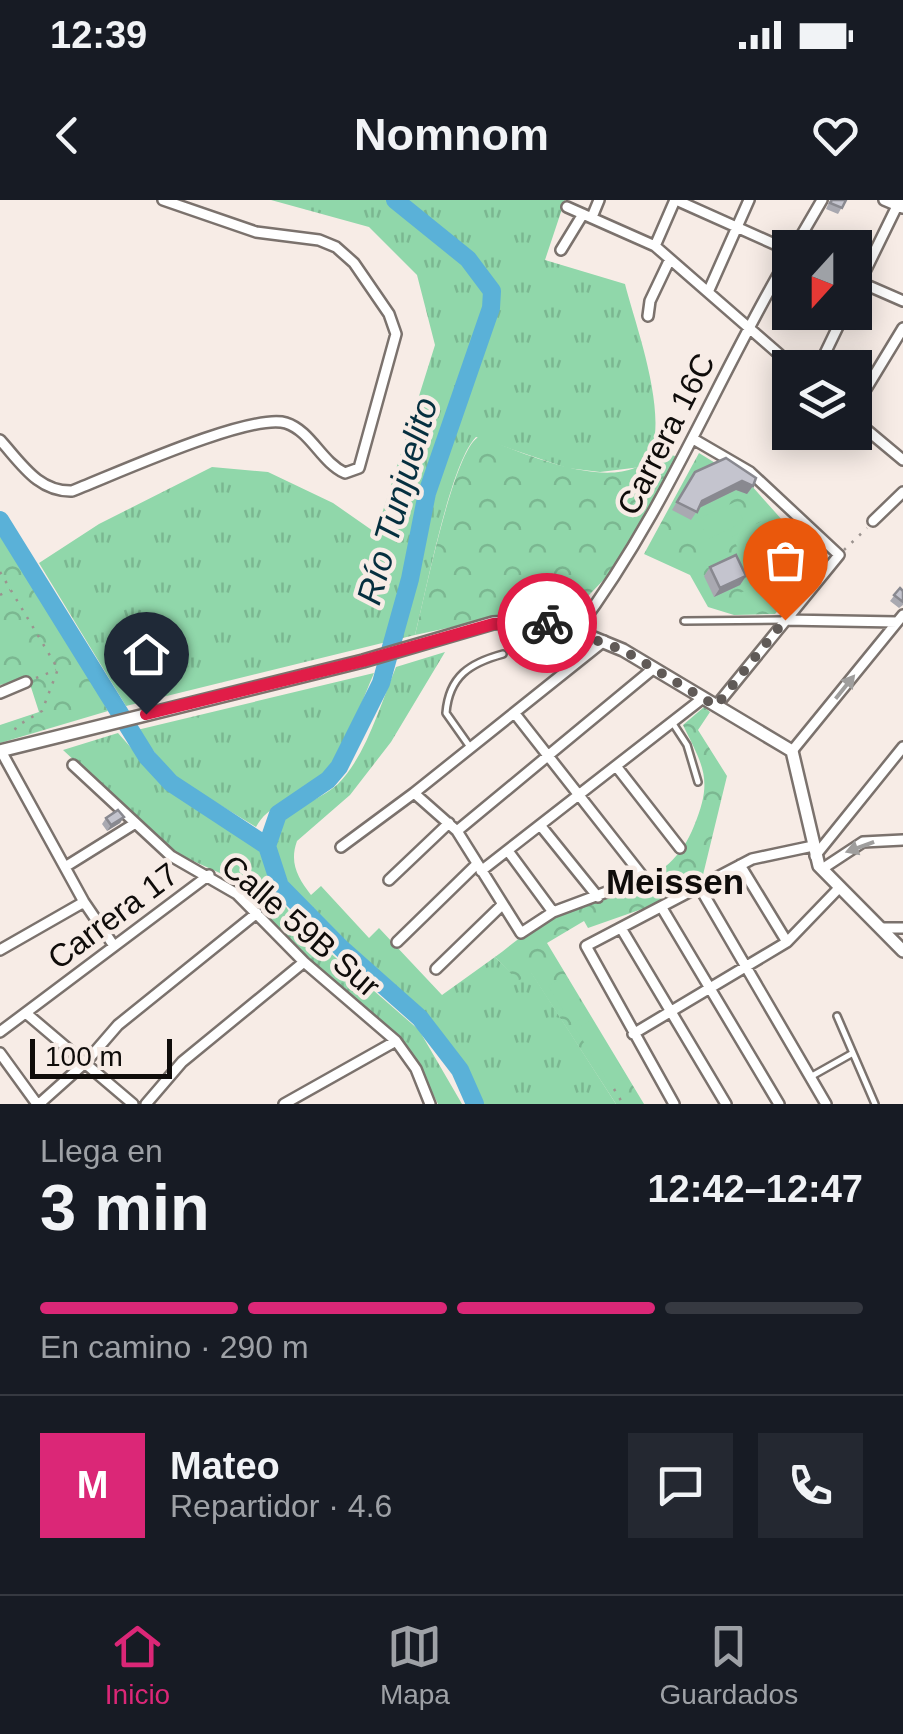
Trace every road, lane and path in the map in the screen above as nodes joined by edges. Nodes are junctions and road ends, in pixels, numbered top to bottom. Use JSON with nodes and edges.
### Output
{"nodes":[{"id":1,"x":163,"y":200,"type":"edge"},
{"id":2,"x":599,"y":200,"type":"edge"},
{"id":3,"x":676,"y":200,"type":"edge"},
{"id":4,"x":748,"y":200,"type":"edge"},
{"id":5,"x":822,"y":200,"type":"edge"},
{"id":6,"x":884,"y":200,"type":"edge"},
{"id":7,"x":900,"y":205,"type":"edge"},
{"id":8,"x":567,"y":207,"type":"dead end"},
{"id":9,"x":588,"y":216,"type":"junction"},
{"id":10,"x":737,"y":227,"type":"junction"},
{"id":11,"x":804,"y":230,"type":"edge"},
{"id":12,"x":772,"y":243,"type":"edge"},
{"id":13,"x":655,"y":246,"type":"junction"},
{"id":14,"x":560,"y":250,"type":"dead end"},
{"id":15,"x":872,"y":256,"type":"edge"},
{"id":16,"x":670,"y":259,"type":"junction"},
{"id":17,"x":772,"y":283,"type":"edge"},
{"id":18,"x":709,"y":290,"type":"junction"},
{"id":19,"x":872,"y":290,"type":"edge"},
{"id":20,"x":903,"y":301,"type":"edge"},
{"id":21,"x":648,"y":316,"type":"dead end"},
{"id":22,"x":747,"y":326,"type":"junction"},
{"id":23,"x":903,"y":328,"type":"edge"},
{"id":24,"x":774,"y":350,"type":"edge"},
{"id":25,"x":872,"y":379,"type":"edge"},
{"id":26,"x":872,"y":434,"type":"edge"},
{"id":27,"x":0,"y":440,"type":"edge"},
{"id":28,"x":695,"y":440,"type":"junction"},
{"id":29,"x":903,"y":459,"type":"edge"},
{"id":30,"x":903,"y":492,"type":"edge"},
{"id":31,"x":874,"y":521,"type":"joint"},
{"id":32,"x":840,"y":555,"type":"junction"},
{"id":33,"x":0,"y":572,"type":"edge"},
{"id":34,"x":11,"y":590,"type":"junction"},
{"id":35,"x":0,"y":596,"type":"edge"},
{"id":36,"x":785,"y":620,"type":"junction"},
{"id":37,"x":901,"y":620,"type":"edge"},
{"id":38,"x":684,"y":621,"type":"dead end"},
{"id":39,"x":577,"y":630,"type":"junction"},
{"id":40,"x":604,"y":641,"type":"junction"},
{"id":41,"x":503,"y":654,"type":"dead end"},
{"id":42,"x":654,"y":668,"type":"junction"},
{"id":43,"x":58,"y":669,"type":"junction"},
{"id":44,"x":26,"y":682,"type":"joint"},
{"id":45,"x":0,"y":692,"type":"edge"},
{"id":46,"x":704,"y":698,"type":"junction"},
{"id":47,"x":716,"y":706,"type":"junction"},
{"id":48,"x":516,"y":715,"type":"junction"},
{"id":49,"x":672,"y":722,"type":"junction"},
{"id":50,"x":903,"y":746,"type":"edge"},
{"id":51,"x":3,"y":747,"type":"edge"},
{"id":52,"x":472,"y":749,"type":"junction"},
{"id":53,"x":792,"y":751,"type":"junction"},
{"id":54,"x":548,"y":755,"type":"junction"},
{"id":55,"x":73,"y":766,"type":"dead end"},
{"id":56,"x":616,"y":766,"type":"junction"},
{"id":57,"x":698,"y":782,"type":"dead end"},
{"id":58,"x":414,"y":793,"type":"junction"},
{"id":59,"x":578,"y":795,"type":"junction"},
{"id":60,"x":134,"y":824,"type":"junction"},
{"id":61,"x":540,"y":824,"type":"junction"},
{"id":62,"x":453,"y":827,"type":"junction"},
{"id":63,"x":903,"y":840,"type":"edge"},
{"id":64,"x":341,"y":847,"type":"dead end"},
{"id":65,"x":680,"y":848,"type":"dead end"},
{"id":66,"x":508,"y":851,"type":"junction"},
{"id":67,"x":814,"y":851,"type":"junction"},
{"id":68,"x":740,"y":866,"type":"junction"},
{"id":69,"x":65,"y":867,"type":"junction"},
{"id":70,"x":479,"y":868,"type":"junction"},
{"id":71,"x":822,"y":869,"type":"junction"},
{"id":72,"x":208,"y":875,"type":"junction"},
{"id":73,"x":388,"y":880,"type":"dead end"},
{"id":74,"x":700,"y":888,"type":"junction"},
{"id":75,"x":839,"y":888,"type":"junction"},
{"id":76,"x":598,"y":896,"type":"junction"},
{"id":77,"x":84,"y":902,"type":"junction"},
{"id":78,"x":502,"y":904,"type":"junction"},
{"id":79,"x":662,"y":908,"type":"junction"},
{"id":80,"x":553,"y":912,"type":"junction"},
{"id":81,"x":257,"y":914,"type":"junction"},
{"id":82,"x":621,"y":928,"type":"junction"},
{"id":83,"x":881,"y":928,"type":"junction"},
{"id":84,"x":903,"y":928,"type":"edge"},
{"id":85,"x":397,"y":942,"type":"dead end"},
{"id":86,"x":788,"y":942,"type":"junction"},
{"id":87,"x":114,"y":946,"type":"junction"},
{"id":88,"x":0,"y":950,"type":"edge"},
{"id":89,"x":903,"y":951,"type":"edge"},
{"id":90,"x":304,"y":962,"type":"junction"},
{"id":91,"x":436,"y":969,"type":"dead end"},
{"id":92,"x":748,"y":969,"type":"junction"},
{"id":93,"x":710,"y":990,"type":"junction"},
{"id":94,"x":671,"y":1012,"type":"junction"},
{"id":95,"x":27,"y":1014,"type":"junction"},
{"id":96,"x":837,"y":1016,"type":"dead end"},
{"id":97,"x":0,"y":1032,"type":"edge"},
{"id":98,"x":633,"y":1034,"type":"junction"},
{"id":99,"x":396,"y":1041,"type":"junction"},
{"id":100,"x":0,"y":1053,"type":"edge"},
{"id":101,"x":853,"y":1053,"type":"junction"},
{"id":102,"x":86,"y":1062,"type":"junction"},
{"id":103,"x":811,"y":1077,"type":"junction"},
{"id":104,"x":614,"y":1089,"type":"dead end"},
{"id":105,"x":38,"y":1104,"type":"edge"},
{"id":106,"x":132,"y":1104,"type":"edge"},
{"id":107,"x":146,"y":1104,"type":"edge"},
{"id":108,"x":284,"y":1104,"type":"edge"},
{"id":109,"x":430,"y":1104,"type":"edge"},
{"id":110,"x":623,"y":1104,"type":"edge"},
{"id":111,"x":674,"y":1104,"type":"edge"},
{"id":112,"x":726,"y":1104,"type":"edge"},
{"id":113,"x":779,"y":1104,"type":"edge"},
{"id":114,"x":826,"y":1104,"type":"edge"},
{"id":115,"x":875,"y":1104,"type":"edge"}],
"edges":[{"from":1,"to":27,"type":"street"},
{"from":2,"to":9,"type":"street"},
{"from":3,"to":10,"type":"street"},
{"from":3,"to":13,"type":"street"},
{"from":4,"to":10,"type":"street"},
{"from":5,"to":11,"type":"street","name":"Carrera 16C"},
{"from":6,"to":7,"type":"street"},
{"from":7,"to":15,"type":"street"},
{"from":8,"to":9,"type":"street"},
{"from":9,"to":13,"type":"street"},
{"from":9,"to":14,"type":"street"},
{"from":10,"to":12,"type":"street"},
{"from":10,"to":18,"type":"street"},
{"from":13,"to":16,"type":"street"},
{"from":16,"to":18,"type":"street"},
{"from":16,"to":21,"type":"street"},
{"from":17,"to":22,"type":"street","name":"Carrera 16C"},
{"from":18,"to":22,"type":"street"},
{"from":19,"to":20,"type":"street"},
{"from":22,"to":24,"type":"street"},
{"from":22,"to":28,"type":"street","name":"Carrera 16C"},
{"from":23,"to":25,"type":"street"},
{"from":26,"to":29,"type":"street"},
{"from":28,"to":32,"type":"street"},
{"from":28,"to":39,"type":"street","name":"Carrera 16C"},
{"from":30,"to":31,"type":"street"},
{"from":31,"to":32,"type":"path"},
{"from":32,"to":36,"type":"street"},
{"from":33,"to":34,"type":"path"},
{"from":34,"to":35,"type":"path"},
{"from":34,"to":43,"type":"path"},
{"from":36,"to":37,"type":"street"},
{"from":36,"to":38,"type":"lane"},
{"from":36,"to":47,"type":"street"},
{"from":53,"to":37,"type":"street","one_way":true},
{"from":39,"to":40,"type":"street"},
{"from":39,"to":51,"type":"street"},
{"from":40,"to":42,"type":"street"},
{"from":40,"to":48,"type":"street"},
{"from":41,"to":52,"type":"lane"},
{"from":42,"to":46,"type":"street"},
{"from":42,"to":54,"type":"street"},
{"from":43,"to":44,"type":"path"},
{"from":43,"to":51,"type":"path"},
{"from":44,"to":45,"type":"street"},
{"from":46,"to":47,"type":"street"},
{"from":46,"to":49,"type":"street"},
{"from":47,"to":53,"type":"street"},
{"from":48,"to":52,"type":"street"},
{"from":48,"to":54,"type":"street"},
{"from":49,"to":56,"type":"street"},
{"from":49,"to":57,"type":"lane"},
{"from":50,"to":67,"type":"street"},
{"from":51,"to":69,"type":"street"},
{"from":52,"to":58,"type":"street"},
{"from":53,"to":67,"type":"street"},
{"from":54,"to":59,"type":"street"},
{"from":54,"to":62,"type":"street"},
{"from":55,"to":60,"type":"street","name":"Calle 59B Sur"},
{"from":56,"to":59,"type":"street"},
{"from":56,"to":65,"type":"street"},
{"from":58,"to":62,"type":"street"},
{"from":58,"to":64,"type":"street"},
{"from":59,"to":61,"type":"street"},
{"from":59,"to":76,"type":"street"},
{"from":60,"to":69,"type":"street"},
{"from":60,"to":72,"type":"street","name":"Calle 59B Sur"},
{"from":61,"to":66,"type":"street"},
{"from":61,"to":76,"type":"street"},
{"from":62,"to":70,"type":"street"},
{"from":62,"to":73,"type":"street"},
{"from":63,"to":71,"type":"street","one_way":true},
{"from":66,"to":70,"type":"street"},
{"from":66,"to":80,"type":"street"},
{"from":67,"to":68,"type":"street"},
{"from":67,"to":71,"type":"street"},
{"from":68,"to":74,"type":"street"},
{"from":68,"to":86,"type":"street"},
{"from":69,"to":77,"type":"street"},
{"from":70,"to":78,"type":"street"},
{"from":70,"to":85,"type":"street"},
{"from":71,"to":75,"type":"street"},
{"from":72,"to":81,"type":"street","name":"Calle 59B Sur"},
{"from":72,"to":87,"type":"street","name":"Carrera 17"},
{"from":74,"to":79,"type":"street"},
{"from":74,"to":92,"type":"street"},
{"from":75,"to":83,"type":"street"},
{"from":75,"to":86,"type":"street"},
{"from":76,"to":80,"type":"street"},
{"from":77,"to":87,"type":"street"},
{"from":77,"to":88,"type":"street"},
{"from":78,"to":80,"type":"street"},
{"from":78,"to":91,"type":"street"},
{"from":79,"to":82,"type":"street"},
{"from":79,"to":93,"type":"street"},
{"from":81,"to":90,"type":"street","name":"Calle 59B Sur"},
{"from":81,"to":102,"type":"street"},
{"from":82,"to":94,"type":"street"},
{"from":82,"to":98,"type":"street"},
{"from":83,"to":84,"type":"street"},
{"from":83,"to":89,"type":"street"},
{"from":86,"to":92,"type":"street"},
{"from":87,"to":95,"type":"street","name":"Carrera 17"},
{"from":90,"to":99,"type":"street","name":"Calle 59B Sur"},
{"from":90,"to":107,"type":"street"},
{"from":92,"to":93,"type":"street"},
{"from":92,"to":103,"type":"street"},
{"from":93,"to":94,"type":"street"},
{"from":93,"to":113,"type":"street"},
{"from":94,"to":98,"type":"street"},
{"from":94,"to":112,"type":"street"},
{"from":95,"to":97,"type":"street","name":"Carrera 17"},
{"from":95,"to":102,"type":"street"},
{"from":96,"to":101,"type":"lane"},
{"from":98,"to":111,"type":"street"},
{"from":99,"to":108,"type":"street"},
{"from":99,"to":109,"type":"street","name":"Calle 59B Sur"},
{"from":100,"to":105,"type":"street"},
{"from":101,"to":103,"type":"lane"},
{"from":101,"to":115,"type":"lane"},
{"from":102,"to":105,"type":"street"},
{"from":102,"to":106,"type":"street"},
{"from":103,"to":114,"type":"street"},
{"from":104,"to":110,"type":"path"}]}
